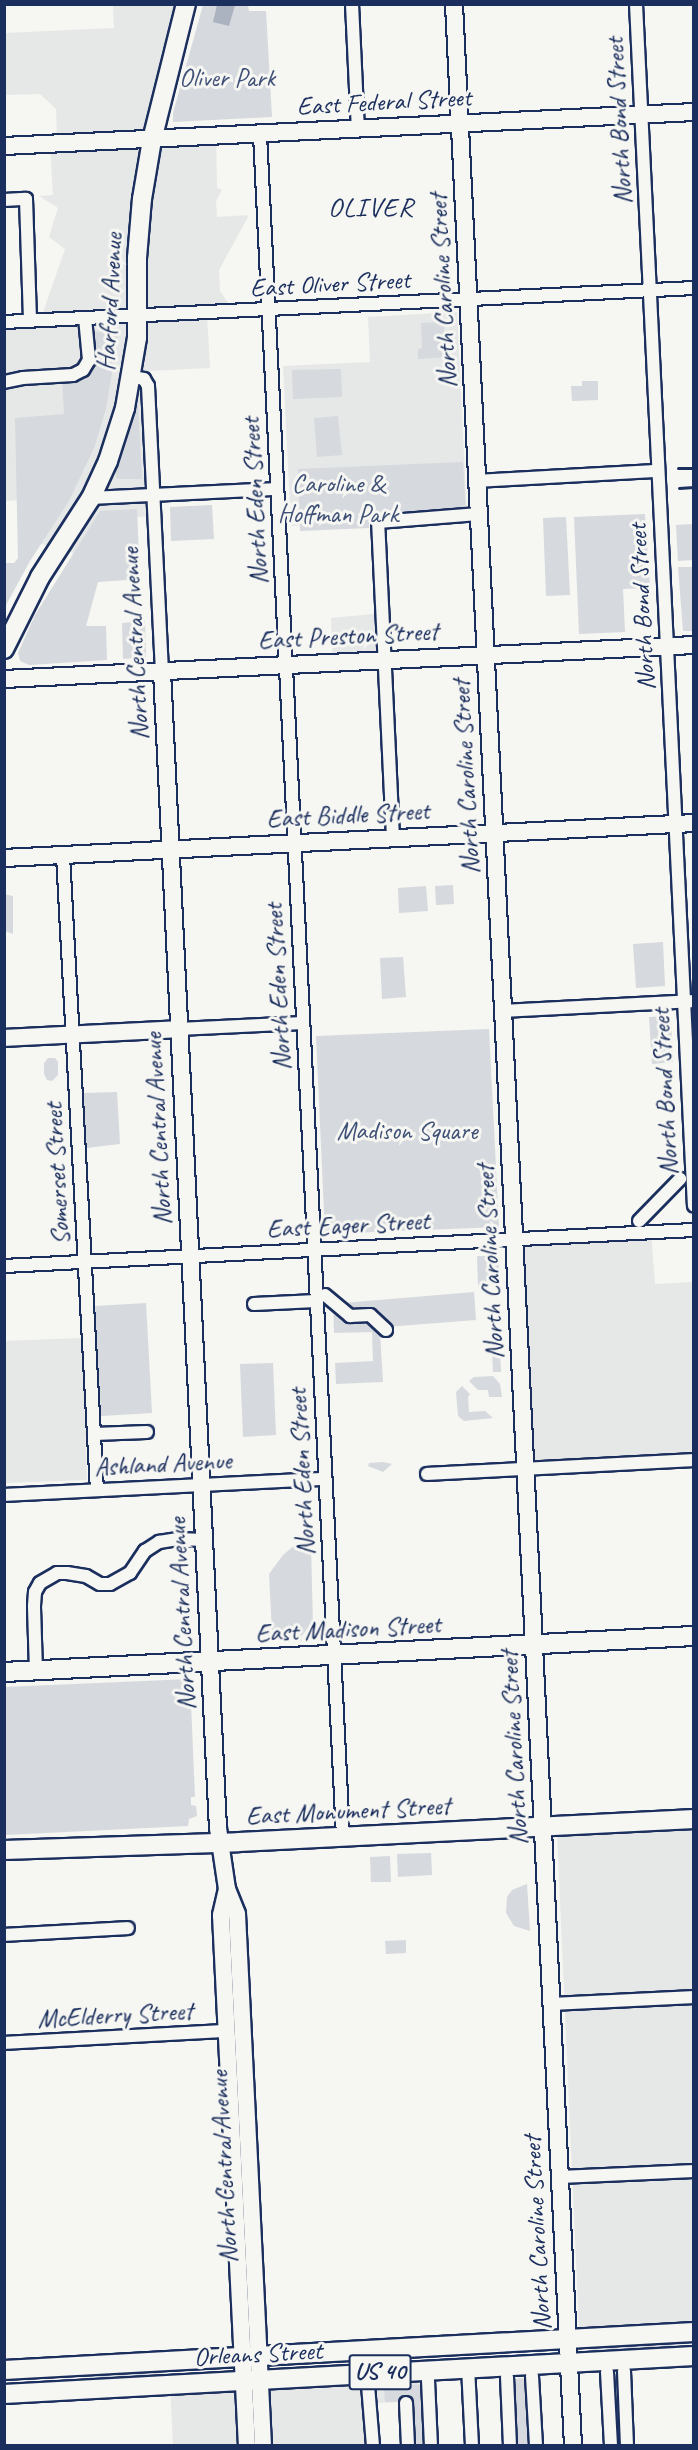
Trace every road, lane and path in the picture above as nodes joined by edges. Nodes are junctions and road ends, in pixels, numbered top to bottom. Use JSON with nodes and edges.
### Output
{"nodes":[{"id":1,"x":186,"y":4,"type":"edge"},
{"id":2,"x":352,"y":4,"type":"edge"},
{"id":3,"x":454,"y":4,"type":"edge"},
{"id":4,"x":636,"y":4,"type":"edge"},
{"id":5,"x":693,"y":112,"type":"edge"},
{"id":6,"x":641,"y":115,"type":"junction"},
{"id":7,"x":460,"y":124,"type":"junction"},
{"id":8,"x":358,"y":129,"type":"junction"},
{"id":9,"x":260,"y":134,"type":"junction"},
{"id":10,"x":152,"y":140,"type":"junction"},
{"id":11,"x":4,"y":146,"type":"edge"},
{"id":12,"x":4,"y":200,"type":"edge"},
{"id":13,"x":693,"y":288,"type":"edge"},
{"id":14,"x":649,"y":290,"type":"junction"},
{"id":15,"x":468,"y":299,"type":"junction"},
{"id":16,"x":268,"y":309,"type":"junction"},
{"id":17,"x":137,"y":316,"type":"junction"},
{"id":18,"x":85,"y":318,"type":"junction"},
{"id":19,"x":30,"y":321,"type":"junction"},
{"id":20,"x":4,"y":322,"type":"edge"},
{"id":21,"x":132,"y":377,"type":"junction"},
{"id":22,"x":4,"y":382,"type":"edge"},
{"id":23,"x":658,"y":471,"type":"junction"},
{"id":24,"x":477,"y":481,"type":"junction"},
{"id":25,"x":277,"y":489,"type":"junction"},
{"id":26,"x":154,"y":495,"type":"junction"},
{"id":27,"x":91,"y":498,"type":"junction"},
{"id":28,"x":479,"y":514,"type":"junction"},
{"id":29,"x":693,"y":645,"type":"edge"},
{"id":30,"x":666,"y":646,"type":"junction"},
{"id":31,"x":4,"y":649,"type":"edge"},
{"id":32,"x":486,"y":655,"type":"junction"},
{"id":33,"x":383,"y":660,"type":"junction"},
{"id":34,"x":285,"y":665,"type":"junction"},
{"id":35,"x":162,"y":671,"type":"junction"},
{"id":36,"x":4,"y":679,"type":"edge"},
{"id":37,"x":693,"y":823,"type":"edge"},
{"id":38,"x":676,"y":824,"type":"junction"},
{"id":39,"x":495,"y":833,"type":"junction"},
{"id":40,"x":393,"y":838,"type":"junction"},
{"id":41,"x":294,"y":843,"type":"junction"},
{"id":42,"x":170,"y":849,"type":"junction"},
{"id":43,"x":63,"y":855,"type":"junction"},
{"id":44,"x":4,"y":858,"type":"edge"},
{"id":45,"x":688,"y":1001,"type":"edge"},
{"id":46,"x":503,"y":1011,"type":"junction"},
{"id":47,"x":302,"y":1023,"type":"junction"},
{"id":48,"x":179,"y":1029,"type":"junction"},
{"id":49,"x":73,"y":1034,"type":"junction"},
{"id":50,"x":4,"y":1038,"type":"edge"},
{"id":51,"x":680,"y":1179,"type":"dead end"},
{"id":52,"x":693,"y":1206,"type":"edge"},
{"id":53,"x":639,"y":1221,"type":"dead end"},
{"id":54,"x":693,"y":1230,"type":"edge"},
{"id":55,"x":514,"y":1239,"type":"junction"},
{"id":56,"x":313,"y":1250,"type":"junction"},
{"id":57,"x":190,"y":1256,"type":"junction"},
{"id":58,"x":85,"y":1262,"type":"junction"},
{"id":59,"x":4,"y":1266,"type":"edge"},
{"id":60,"x":320,"y":1298,"type":"junction"},
{"id":61,"x":254,"y":1304,"type":"dead end"},
{"id":62,"x":386,"y":1330,"type":"dead end"},
{"id":63,"x":147,"y":1432,"type":"dead end"},
{"id":64,"x":94,"y":1434,"type":"junction"},
{"id":65,"x":693,"y":1460,"type":"edge"},
{"id":66,"x":526,"y":1469,"type":"junction"},
{"id":67,"x":427,"y":1474,"type":"dead end"},
{"id":68,"x":325,"y":1479,"type":"junction"},
{"id":69,"x":201,"y":1485,"type":"junction"},
{"id":70,"x":97,"y":1490,"type":"junction"},
{"id":71,"x":4,"y":1495,"type":"edge"},
{"id":72,"x":204,"y":1540,"type":"junction"},
{"id":73,"x":693,"y":1636,"type":"edge"},
{"id":74,"x":534,"y":1645,"type":"junction"},
{"id":75,"x":334,"y":1655,"type":"junction"},
{"id":76,"x":210,"y":1662,"type":"junction"},
{"id":77,"x":36,"y":1671,"type":"junction"},
{"id":78,"x":4,"y":1672,"type":"edge"},
{"id":79,"x":693,"y":1819,"type":"edge"},
{"id":80,"x":543,"y":1827,"type":"junction"},
{"id":81,"x":343,"y":1837,"type":"junction"},
{"id":82,"x":221,"y":1843,"type":"junction"},
{"id":83,"x":4,"y":1850,"type":"edge"},
{"id":84,"x":128,"y":1928,"type":"dead end"},
{"id":85,"x":4,"y":1935,"type":"edge"},
{"id":86,"x":693,"y":1997,"type":"edge"},
{"id":87,"x":233,"y":1998,"type":"junction"},
{"id":88,"x":552,"y":2004,"type":"junction"},
{"id":89,"x":227,"y":2031,"type":"junction"},
{"id":90,"x":4,"y":2043,"type":"edge"},
{"id":91,"x":693,"y":2172,"type":"edge"},
{"id":92,"x":560,"y":2176,"type":"junction"},
{"id":93,"x":693,"y":2332,"type":"edge"},
{"id":94,"x":568,"y":2338,"type":"junction"},
{"id":95,"x":693,"y":2355,"type":"edge"},
{"id":96,"x":250,"y":2356,"type":"junction"},
{"id":97,"x":569,"y":2362,"type":"junction"},
{"id":98,"x":468,"y":2367,"type":"junction"},
{"id":99,"x":4,"y":2370,"type":"edge"},
{"id":100,"x":624,"y":2371,"type":"dead end"},
{"id":101,"x":607,"y":2372,"type":"dead end"},
{"id":102,"x":367,"y":2373,"type":"junction"},
{"id":103,"x":532,"y":2376,"type":"dead end"},
{"id":104,"x":507,"y":2377,"type":"dead end"},
{"id":105,"x":252,"y":2380,"type":"junction"},
{"id":106,"x":428,"y":2380,"type":"dead end"},
{"id":107,"x":4,"y":2394,"type":"edge"},
{"id":108,"x":406,"y":2403,"type":"dead end"},
{"id":109,"x":247,"y":2445,"type":"edge"},
{"id":110,"x":263,"y":2445,"type":"edge"},
{"id":111,"x":373,"y":2445,"type":"edge"},
{"id":112,"x":408,"y":2445,"type":"edge"},
{"id":113,"x":431,"y":2445,"type":"edge"},
{"id":114,"x":472,"y":2445,"type":"edge"},
{"id":115,"x":510,"y":2445,"type":"edge"},
{"id":116,"x":536,"y":2445,"type":"edge"},
{"id":117,"x":573,"y":2445,"type":"edge"},
{"id":118,"x":611,"y":2445,"type":"edge"},
{"id":119,"x":627,"y":2445,"type":"edge"}],
"edges":[{"from":1,"to":10,"type":"main road","name":"Harford Avenue"},
{"from":2,"to":8,"type":"street"},
{"from":3,"to":7,"type":"street","name":"North Caroline Street"},
{"from":4,"to":6,"type":"street","name":"North Bond Street"},
{"from":5,"to":6,"type":"street","name":"East Federal Street"},
{"from":6,"to":7,"type":"street","name":"East Federal Street"},
{"from":6,"to":14,"type":"street","name":"North Bond Street"},
{"from":7,"to":8,"type":"street","name":"East Federal Street"},
{"from":7,"to":15,"type":"street","name":"North Caroline Street"},
{"from":8,"to":9,"type":"street","name":"East Federal Street"},
{"from":9,"to":10,"type":"street","name":"East Federal Street"},
{"from":9,"to":16,"type":"street","name":"North Eden Street"},
{"from":10,"to":11,"type":"street","name":"East Federal Street"},
{"from":10,"to":17,"type":"main road","name":"Harford Avenue"},
{"from":12,"to":19,"type":"street"},
{"from":13,"to":14,"type":"street","name":"East Oliver Street"},
{"from":14,"to":15,"type":"street","name":"East Oliver Street"},
{"from":14,"to":23,"type":"street","name":"North Bond Street"},
{"from":15,"to":16,"type":"street","name":"East Oliver Street"},
{"from":15,"to":24,"type":"street","name":"North Caroline Street"},
{"from":16,"to":17,"type":"street","name":"East Oliver Street"},
{"from":16,"to":25,"type":"street","name":"North Eden Street"},
{"from":17,"to":18,"type":"street","name":"East Oliver Street"},
{"from":17,"to":21,"type":"main road","name":"Harford Avenue"},
{"from":18,"to":19,"type":"street","name":"East Oliver Street"},
{"from":18,"to":22,"type":"street"},
{"from":19,"to":20,"type":"street","name":"East Oliver Street"},
{"from":21,"to":26,"type":"street","name":"North Central Avenue"},
{"from":21,"to":27,"type":"main road","name":"Harford Avenue"},
{"from":23,"to":24,"type":"street"},
{"from":23,"to":30,"type":"street","name":"North Bond Street"},
{"from":24,"to":28,"type":"street","name":"North Caroline Street"},
{"from":25,"to":26,"type":"street"},
{"from":25,"to":34,"type":"street","name":"North Eden Street"},
{"from":26,"to":27,"type":"street"},
{"from":26,"to":35,"type":"street","name":"North Central Avenue"},
{"from":27,"to":31,"type":"main road","name":"Harford Avenue"},
{"from":28,"to":32,"type":"street","name":"North Caroline Street"},
{"from":28,"to":33,"type":"street"},
{"from":29,"to":30,"type":"street","name":"East Preston Street"},
{"from":30,"to":32,"type":"street","name":"East Preston Street"},
{"from":30,"to":38,"type":"street","name":"North Bond Street"},
{"from":32,"to":33,"type":"street","name":"East Preston Street"},
{"from":32,"to":39,"type":"street","name":"North Caroline Street"},
{"from":33,"to":34,"type":"street","name":"East Preston Street"},
{"from":33,"to":40,"type":"street"},
{"from":34,"to":35,"type":"street","name":"East Preston Street"},
{"from":34,"to":41,"type":"street","name":"North Eden Street"},
{"from":35,"to":36,"type":"street","name":"East Preston Street"},
{"from":35,"to":42,"type":"street","name":"North Central Avenue"},
{"from":37,"to":38,"type":"street","name":"East Biddle Street"},
{"from":38,"to":39,"type":"street","name":"East Biddle Street"},
{"from":38,"to":45,"type":"street","name":"North Bond Street"},
{"from":39,"to":40,"type":"street","name":"East Biddle Street"},
{"from":39,"to":46,"type":"street","name":"North Caroline Street"},
{"from":40,"to":41,"type":"street","name":"East Biddle Street"},
{"from":41,"to":42,"type":"street","name":"East Biddle Street"},
{"from":41,"to":47,"type":"street","name":"North Eden Street"},
{"from":42,"to":43,"type":"street","name":"East Biddle Street"},
{"from":42,"to":48,"type":"street","name":"North Central Avenue"},
{"from":43,"to":44,"type":"street","name":"East Biddle Street"},
{"from":43,"to":49,"type":"street","name":"Somerset Street"},
{"from":45,"to":46,"type":"street"},
{"from":45,"to":52,"type":"street","name":"North Bond Street"},
{"from":46,"to":55,"type":"street","name":"North Caroline Street"},
{"from":47,"to":48,"type":"street"},
{"from":47,"to":56,"type":"street","name":"North Eden Street"},
{"from":48,"to":49,"type":"street"},
{"from":48,"to":57,"type":"street","name":"North Central Avenue"},
{"from":49,"to":50,"type":"street"},
{"from":49,"to":58,"type":"street","name":"Somerset Street"},
{"from":51,"to":53,"type":"street"},
{"from":54,"to":55,"type":"street","name":"East Eager Street"},
{"from":55,"to":56,"type":"street","name":"East Eager Street"},
{"from":55,"to":66,"type":"street","name":"North Caroline Street"},
{"from":56,"to":57,"type":"street","name":"East Eager Street"},
{"from":56,"to":60,"type":"street","name":"North Eden Street"},
{"from":57,"to":58,"type":"street","name":"East Eager Street"},
{"from":57,"to":69,"type":"street","name":"North Central Avenue"},
{"from":58,"to":59,"type":"street","name":"East Eager Street"},
{"from":58,"to":64,"type":"street","name":"Somerset Street"},
{"from":60,"to":61,"type":"street"},
{"from":60,"to":62,"type":"street"},
{"from":60,"to":68,"type":"street","name":"North Eden Street"},
{"from":63,"to":64,"type":"street"},
{"from":64,"to":70,"type":"street","name":"Somerset Street"},
{"from":65,"to":66,"type":"street"},
{"from":66,"to":67,"type":"street"},
{"from":66,"to":74,"type":"street","name":"North Caroline Street"},
{"from":68,"to":69,"type":"street","name":"Ashland Avenue"},
{"from":68,"to":75,"type":"street","name":"North Eden Street"},
{"from":69,"to":70,"type":"street","name":"Ashland Avenue"},
{"from":69,"to":72,"type":"street","name":"North Central Avenue"},
{"from":70,"to":71,"type":"street","name":"Ashland Avenue"},
{"from":72,"to":76,"type":"street","name":"North Central Avenue"},
{"from":72,"to":77,"type":"street"},
{"from":73,"to":74,"type":"main road","name":"East Madison Street"},
{"from":74,"to":75,"type":"main road","name":"East Madison Street"},
{"from":74,"to":80,"type":"street","name":"North Caroline Street"},
{"from":75,"to":76,"type":"main road","name":"East Madison Street"},
{"from":75,"to":81,"type":"street","name":"North Eden Street"},
{"from":76,"to":77,"type":"main road","name":"East Madison Street"},
{"from":76,"to":82,"type":"street","name":"North Central Avenue"},
{"from":77,"to":78,"type":"main road","name":"East Madison Street"},
{"from":79,"to":80,"type":"main road","name":"East Monument Street"},
{"from":80,"to":81,"type":"main road","name":"East Monument Street"},
{"from":80,"to":88,"type":"street","name":"North Caroline Street"},
{"from":81,"to":82,"type":"main road","name":"East Monument Street"},
{"from":82,"to":83,"type":"main road","name":"East Monument Street"},
{"from":82,"to":87,"type":"street","name":"North Central Avenue"},
{"from":84,"to":85,"type":"street"},
{"from":86,"to":88,"type":"street"},
{"from":87,"to":89,"type":"street","name":"North Central Avenue"},
{"from":87,"to":96,"type":"street","name":"North Central Avenue"},
{"from":88,"to":92,"type":"street","name":"North Caroline Street"},
{"from":89,"to":90,"type":"street","name":"McElderry Street"},
{"from":89,"to":96,"type":"street","name":"North Central Avenue"},
{"from":91,"to":92,"type":"street"},
{"from":92,"to":94,"type":"street","name":"North Caroline Street"},
{"from":93,"to":94,"type":"main road","name":"Orleans Street","number":"US 40"},
{"from":94,"to":96,"type":"main road","name":"Orleans Street","number":"US 40"},
{"from":94,"to":97,"type":"street","name":"North Caroline Street"},
{"from":95,"to":97,"type":"main road","name":"Orleans Street","number":"US 40"},
{"from":96,"to":99,"type":"main road","name":"Orleans Street","number":"US 40"},
{"from":96,"to":105,"type":"street","name":"North Central Avenue"},
{"from":97,"to":98,"type":"main road","name":"Orleans Street","number":"US 40"},
{"from":97,"to":117,"type":"street","name":"North Caroline Street"},
{"from":98,"to":102,"type":"main road","name":"Orleans Street","number":"US 40"},
{"from":98,"to":114,"type":"street"},
{"from":100,"to":119,"type":"street"},
{"from":101,"to":118,"type":"street"},
{"from":102,"to":105,"type":"main road","name":"Orleans Street","number":"US 40"},
{"from":102,"to":111,"type":"street"},
{"from":103,"to":116,"type":"street"},
{"from":104,"to":115,"type":"street"},
{"from":105,"to":107,"type":"main road","name":"Orleans Street","number":"US 40"},
{"from":105,"to":109,"type":"street","name":"North Central Avenue"},
{"from":105,"to":110,"type":"street","name":"North Central Avenue"},
{"from":106,"to":113,"type":"street"},
{"from":108,"to":112,"type":"street"}]}
